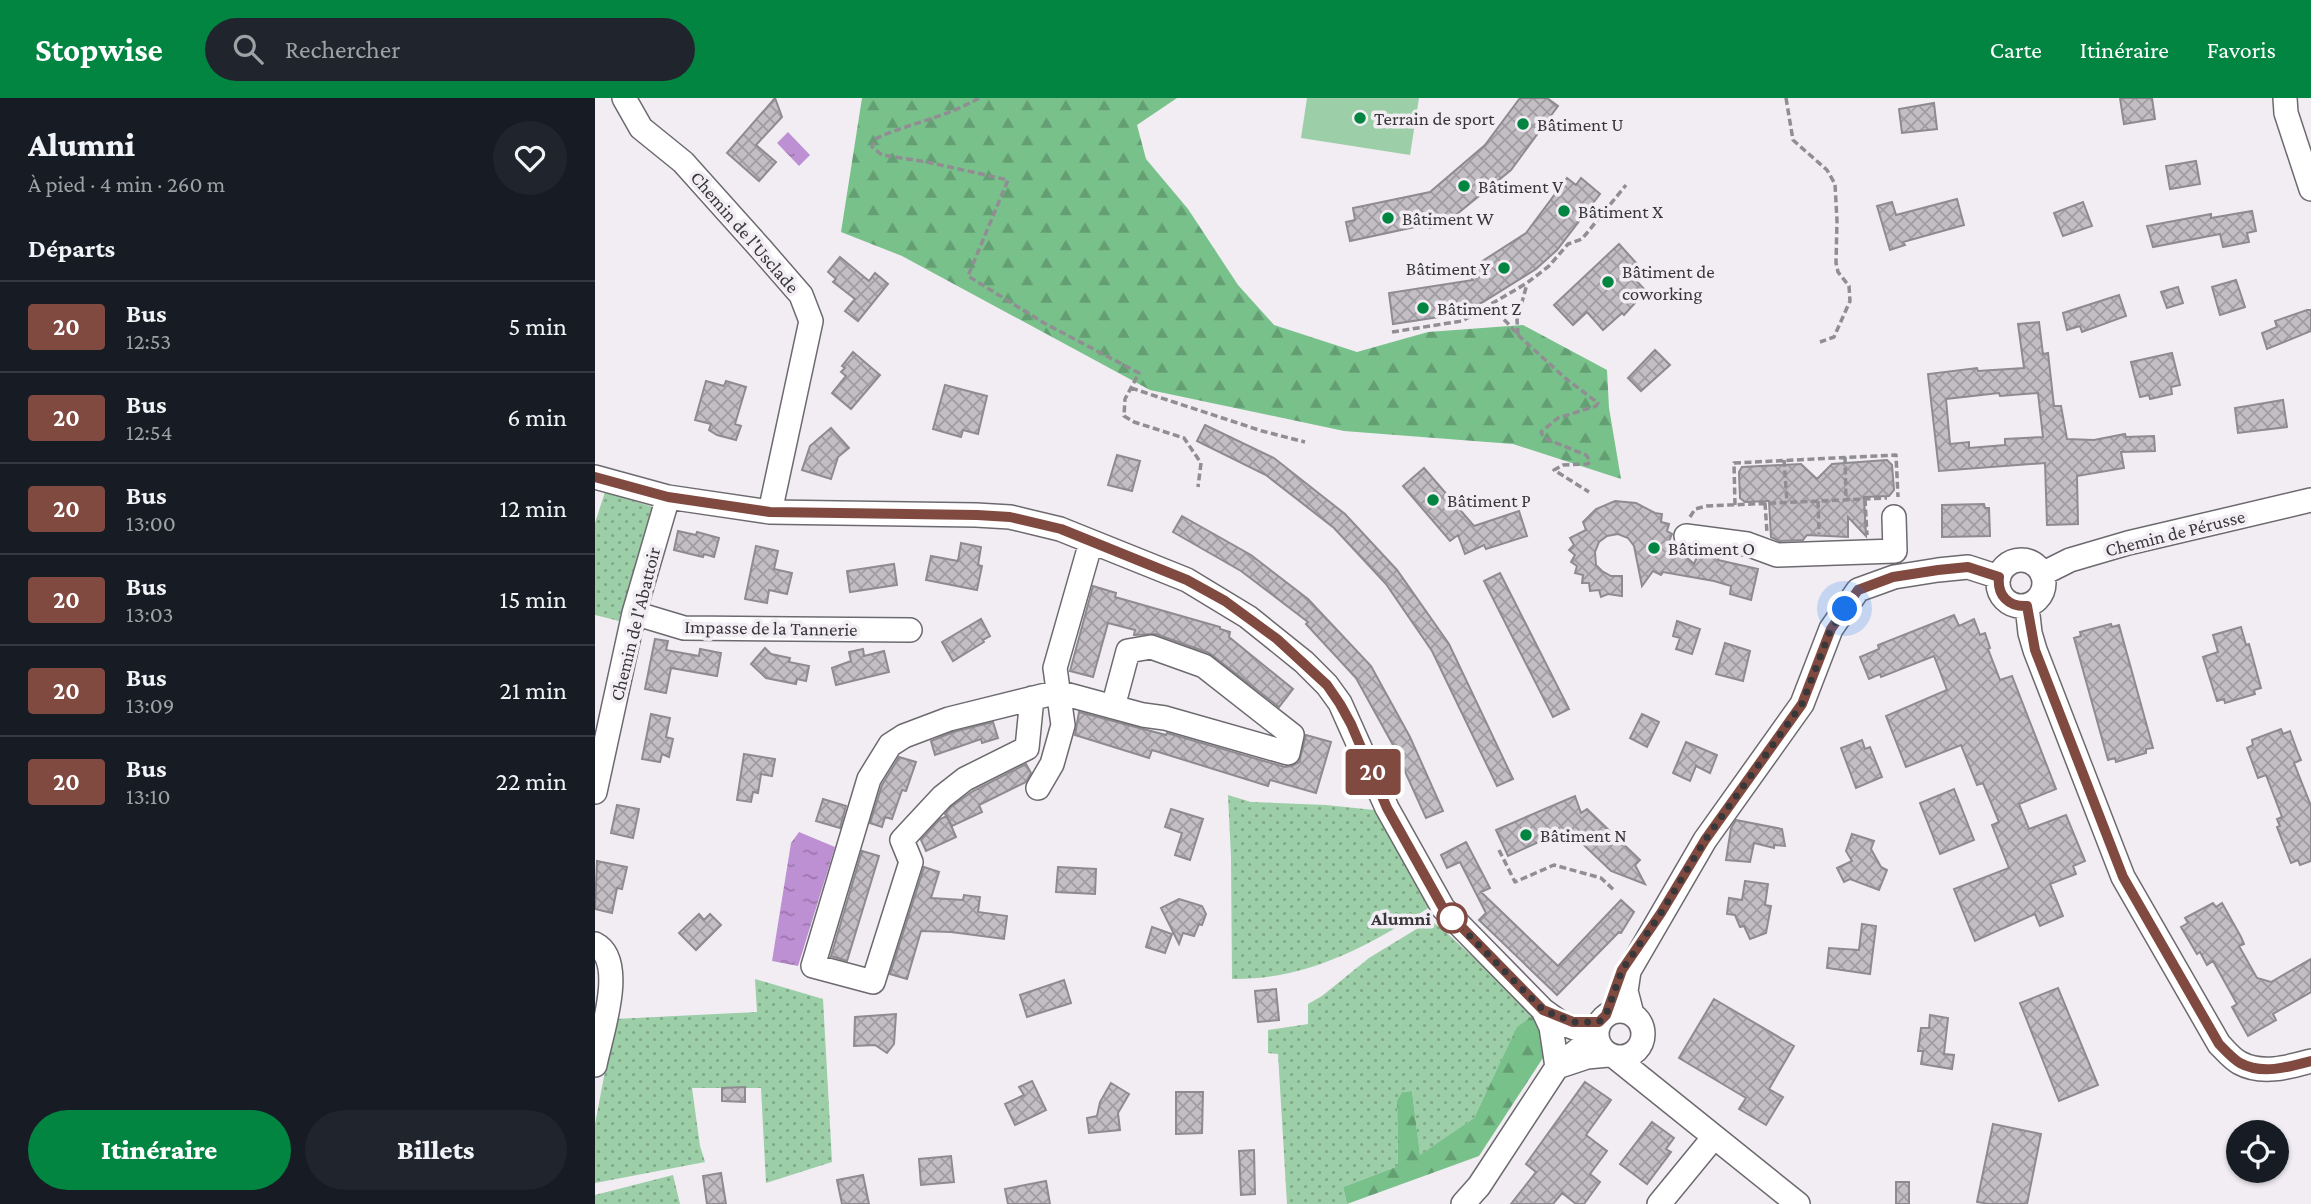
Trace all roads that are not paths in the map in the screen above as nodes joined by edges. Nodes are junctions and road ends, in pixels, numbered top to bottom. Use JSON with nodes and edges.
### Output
{"nodes":[{"id":1,"x":624,"y":98,"type":"edge"},
{"id":2,"x":2285,"y":98,"type":"edge"},
{"id":3,"x":2311,"y":189,"type":"edge"},
{"id":4,"x":595,"y":477,"type":"edge"},
{"id":5,"x":668,"y":497,"type":"junction"},
{"id":6,"x":2311,"y":500,"type":"edge"},
{"id":7,"x":770,"y":512,"type":"junction"},
{"id":8,"x":1894,"y":517,"type":"dead end"},
{"id":9,"x":1685,"y":531,"type":"road end"},
{"id":10,"x":1091,"y":542,"type":"junction"},
{"id":11,"x":1895,"y":551,"type":"junction"},
{"id":12,"x":2042,"y":574,"type":"junction"},
{"id":13,"x":1903,"y":575,"type":"junction"},
{"id":14,"x":1999,"y":577,"type":"junction"},
{"id":15,"x":2027,"y":606,"type":"junction"},
{"id":16,"x":634,"y":613,"type":"junction"},
{"id":17,"x":909,"y":630,"type":"dead end"},
{"id":18,"x":1058,"y":692,"type":"junction"},
{"id":19,"x":1032,"y":698,"type":"junction"},
{"id":20,"x":1112,"y":707,"type":"junction"},
{"id":21,"x":1038,"y":788,"type":"dead end"},
{"id":22,"x":595,"y":792,"type":"edge"},
{"id":23,"x":1661,"y":913,"type":"junction"},
{"id":24,"x":595,"y":944,"type":"edge"},
{"id":25,"x":1543,"y":1010,"type":"junction"},
{"id":26,"x":1632,"y":1014,"type":"junction"},
{"id":27,"x":1603,"y":1038,"type":"junction"},
{"id":28,"x":1640,"y":1047,"type":"junction"},
{"id":29,"x":2311,"y":1061,"type":"edge"},
{"id":30,"x":595,"y":1065,"type":"edge"},
{"id":31,"x":1557,"y":1067,"type":"junction"},
{"id":32,"x":1653,"y":1087,"type":"junction"},
{"id":33,"x":1714,"y":1137,"type":"junction"},
{"id":34,"x":1463,"y":1204,"type":"edge"},
{"id":35,"x":1659,"y":1204,"type":"edge"},
{"id":36,"x":1798,"y":1204,"type":"edge"}],
"edges":[{"from":1,"to":7,"type":"street","name":"Chemin de l'Usclade"},
{"from":2,"to":3,"type":"street"},
{"from":4,"to":5,"type":"street"},
{"from":5,"to":7,"type":"street"},
{"from":5,"to":16,"type":"street","name":"Chemin de l'Abattoir"},
{"from":6,"to":12,"type":"street","name":"Chemin de Pérusse"},
{"from":7,"to":10,"type":"street"},
{"from":8,"to":11,"type":"street"},
{"from":9,"to":11,"type":"street"},
{"from":10,"to":18,"type":"street"},
{"from":10,"to":25,"type":"street"},
{"from":11,"to":13,"type":"street"},
{"from":12,"to":14,"type":"street"},
{"from":12,"to":15,"type":"street"},
{"from":13,"to":14,"type":"street"},
{"from":13,"to":23,"type":"street"},
{"from":14,"to":15,"type":"street"},
{"from":15,"to":29,"type":"street"},
{"from":16,"to":17,"type":"street","name":"Impasse de la Tannerie"},
{"from":16,"to":22,"type":"street","name":"Chemin de l'Abattoir"},
{"from":18,"to":19,"type":"street"},
{"from":18,"to":20,"type":"street"},
{"from":18,"to":21,"type":"street"},
{"from":19,"to":19,"type":"street"},
{"from":20,"to":20,"type":"street"},
{"from":23,"to":26,"type":"street"},
{"from":23,"to":27,"type":"street"},
{"from":24,"to":30,"type":"street"},
{"from":25,"to":27,"type":"street"},
{"from":25,"to":31,"type":"street"},
{"from":26,"to":27,"type":"street"},
{"from":26,"to":28,"type":"street"},
{"from":27,"to":28,"type":"street"},
{"from":27,"to":31,"type":"street"},
{"from":27,"to":32,"type":"street"},
{"from":28,"to":32,"type":"street"},
{"from":31,"to":34,"type":"street"},
{"from":32,"to":33,"type":"street"},
{"from":33,"to":35,"type":"street"},
{"from":33,"to":36,"type":"street"}]}
